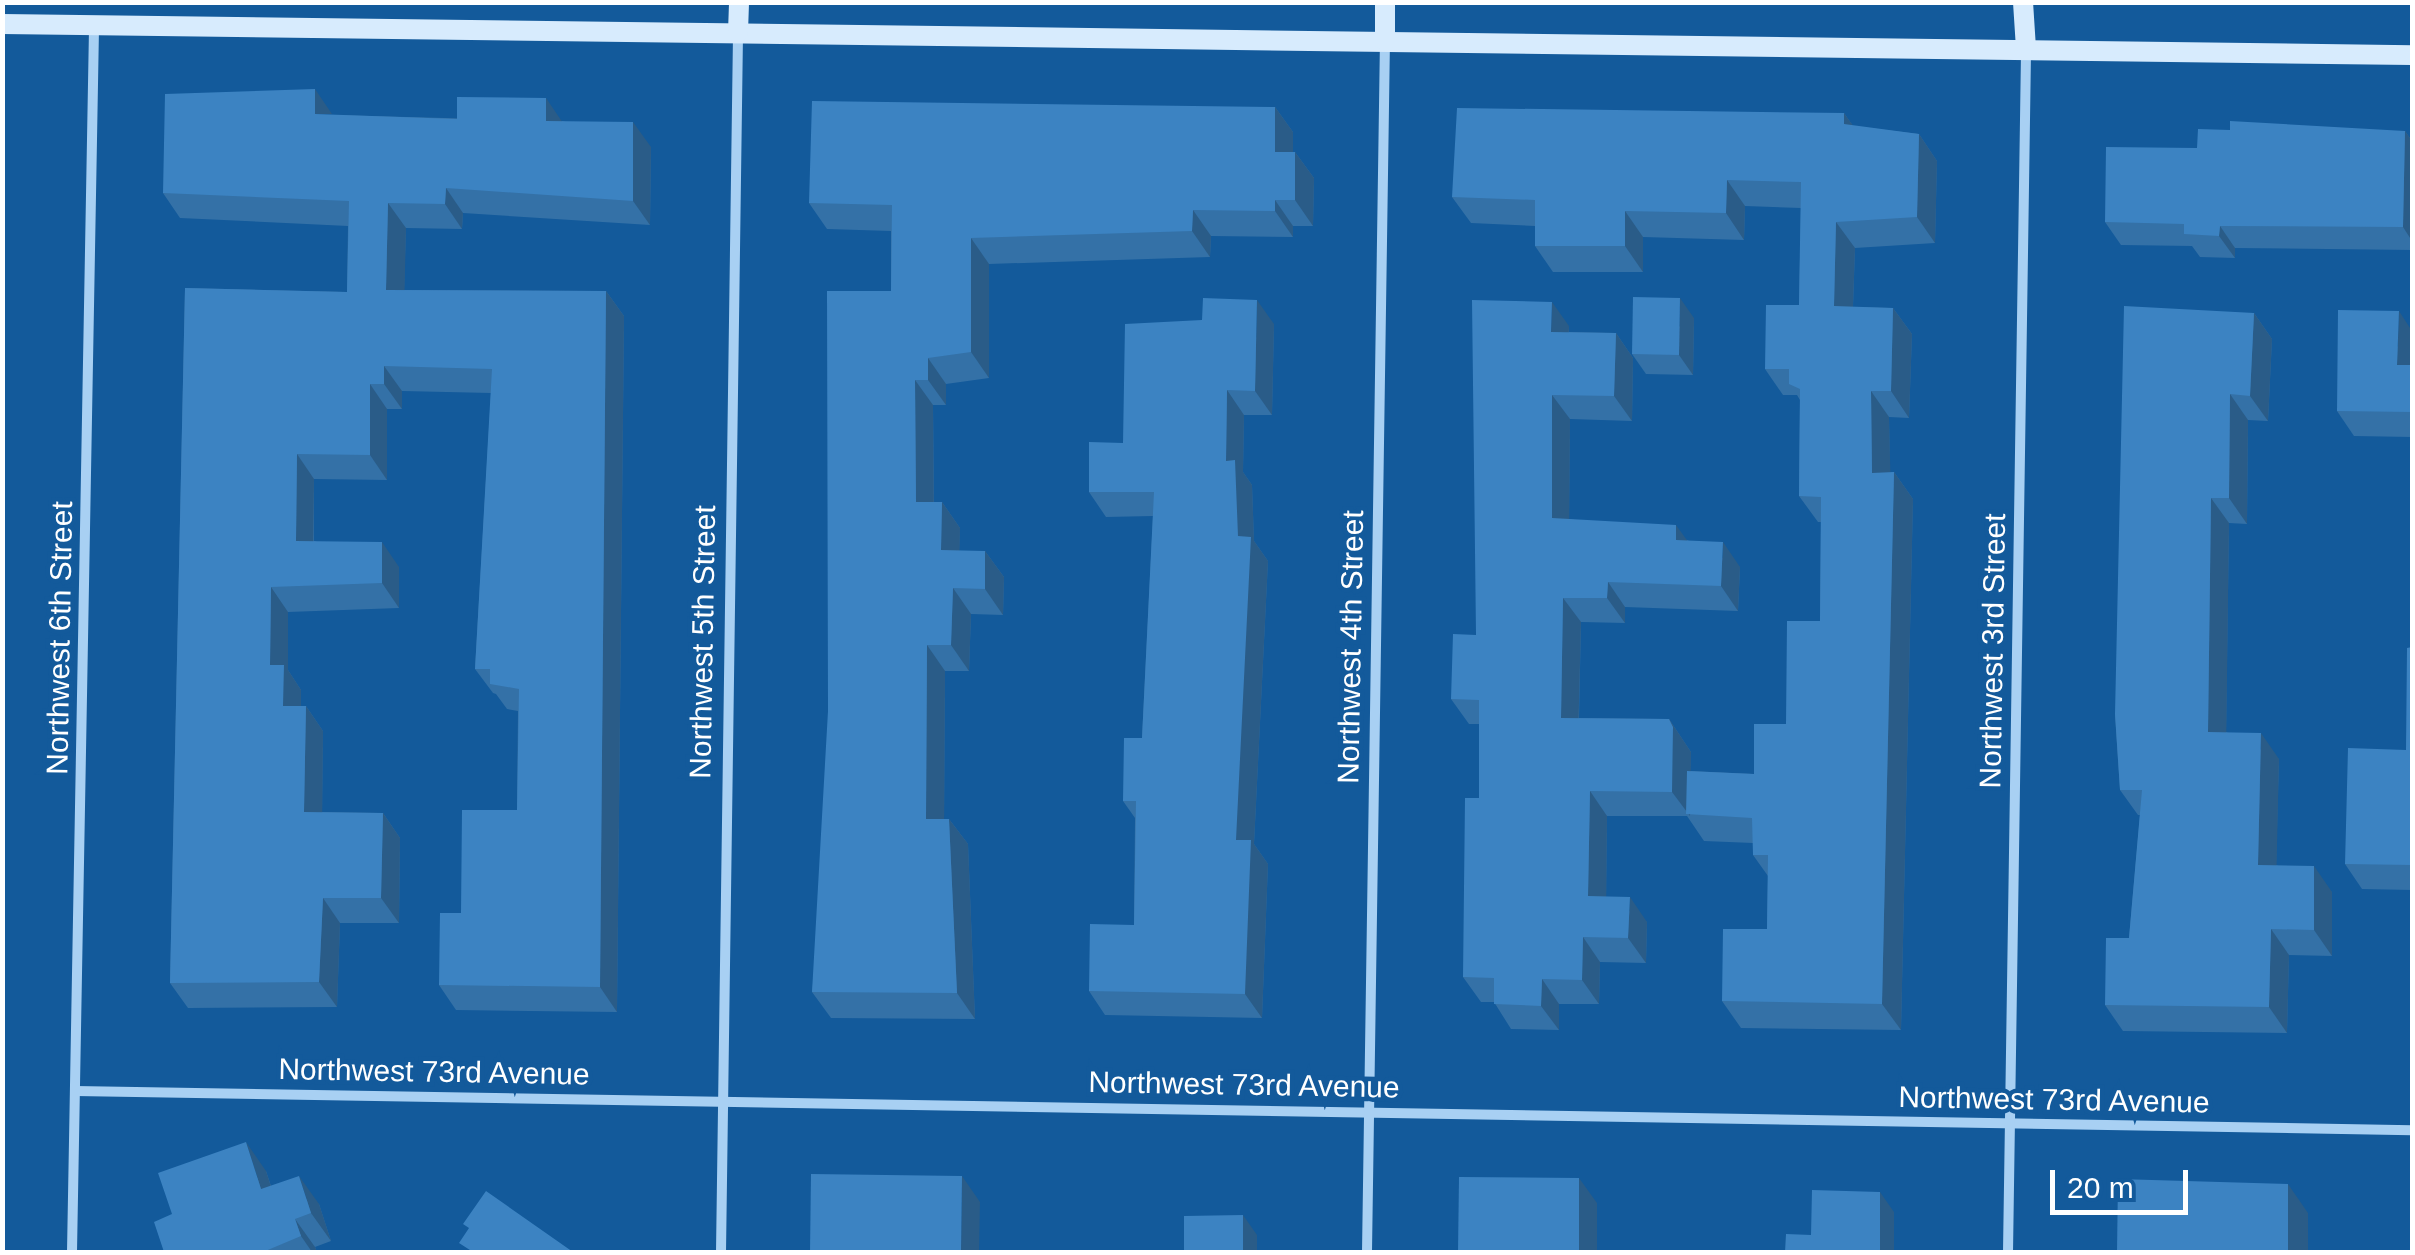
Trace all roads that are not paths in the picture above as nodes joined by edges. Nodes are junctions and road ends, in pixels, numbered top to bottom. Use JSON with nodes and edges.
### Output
{"nodes":[{"id":1,"x":739,"y":2,"type":"edge"},
{"id":2,"x":1385,"y":2,"type":"edge"},
{"id":3,"x":2023,"y":2,"type":"edge"},
{"id":4,"x":2,"y":24,"type":"edge"},
{"id":5,"x":94,"y":25,"type":"junction"},
{"id":6,"x":738,"y":32,"type":"junction"},
{"id":7,"x":1385,"y":41,"type":"junction"},
{"id":8,"x":2026,"y":50,"type":"junction"},
{"id":9,"x":2412,"y":55,"type":"edge"},
{"id":10,"x":75,"y":1091,"type":"junction"},
{"id":11,"x":722,"y":1102,"type":"junction"},
{"id":12,"x":1368,"y":1112,"type":"junction"},
{"id":13,"x":2010,"y":1124,"type":"junction"},
{"id":14,"x":2412,"y":1130,"type":"edge"},
{"id":15,"x":72,"y":1252,"type":"edge"},
{"id":16,"x":720,"y":1252,"type":"edge"},
{"id":17,"x":1367,"y":1252,"type":"edge"},
{"id":18,"x":2008,"y":1252,"type":"edge"}],
"edges":[{"from":1,"to":6,"type":"main road"},
{"from":2,"to":7,"type":"main road"},
{"from":3,"to":8,"type":"main road"},
{"from":4,"to":5,"type":"main road"},
{"from":5,"to":6,"type":"main road"},
{"from":5,"to":10,"type":"street","name":"Northwest 6th Street"},
{"from":6,"to":7,"type":"main road"},
{"from":6,"to":11,"type":"street","name":"Northwest 5th Street"},
{"from":7,"to":8,"type":"main road"},
{"from":7,"to":12,"type":"street","name":"Northwest 4th Street"},
{"from":8,"to":9,"type":"main road"},
{"from":8,"to":13,"type":"street","name":"Northwest 3rd Street"},
{"from":10,"to":11,"type":"street","name":"Northwest 73rd Avenue"},
{"from":10,"to":15,"type":"street","name":"Northwest 6th Street"},
{"from":11,"to":12,"type":"street","name":"Northwest 73rd Avenue"},
{"from":11,"to":16,"type":"street","name":"Northwest 5th Street"},
{"from":12,"to":13,"type":"street","name":"Northwest 73rd Avenue"},
{"from":12,"to":17,"type":"street","name":"Northwest 4th Street"},
{"from":13,"to":14,"type":"street","name":"Northwest 73rd Avenue"},
{"from":13,"to":18,"type":"street","name":"Northwest 3rd Street"}]}
